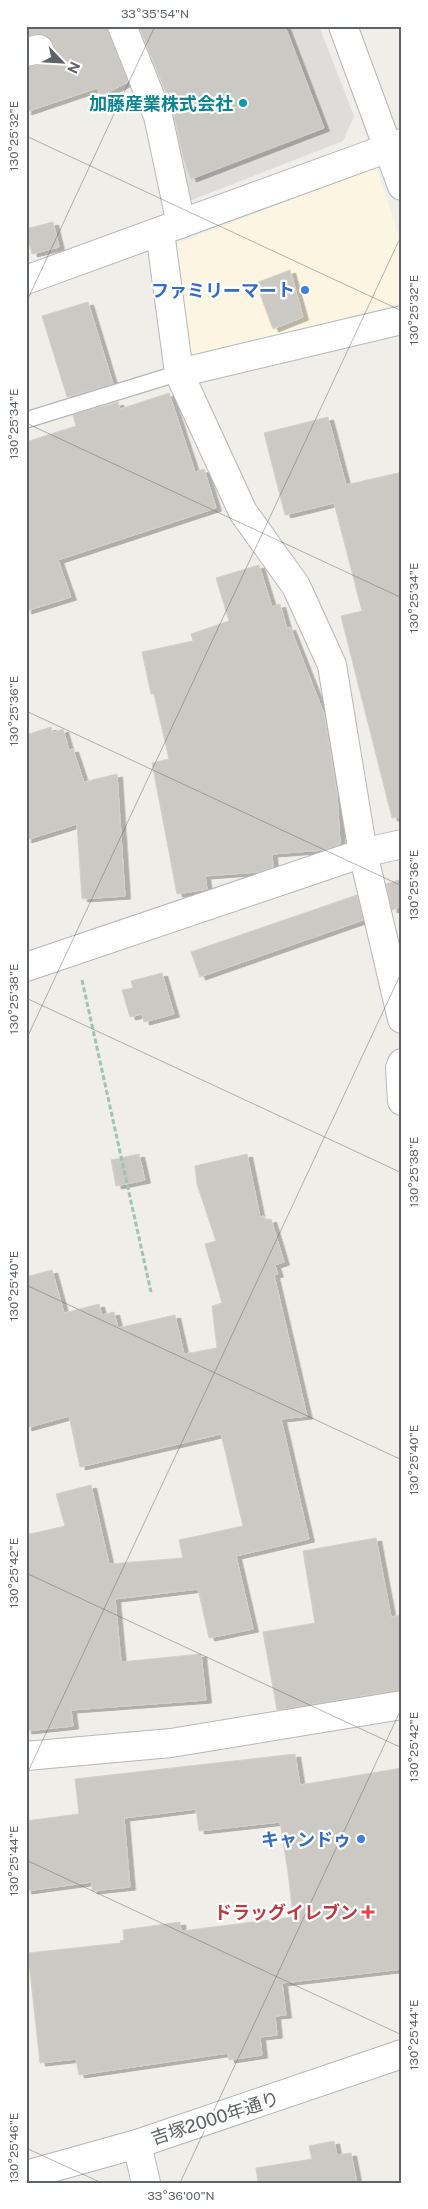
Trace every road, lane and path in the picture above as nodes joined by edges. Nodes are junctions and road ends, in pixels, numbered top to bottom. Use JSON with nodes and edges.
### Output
{"nodes":[{"id":1,"x":122,"y":26,"type":"edge"},
{"id":2,"x":343,"y":26,"type":"edge"},
{"id":3,"x":395,"y":145,"type":"edge"},
{"id":4,"x":402,"y":186,"type":"edge"},
{"id":5,"x":170,"y":228,"type":"junction"},
{"id":6,"x":26,"y":280,"type":"edge"},
{"id":7,"x":402,"y":320,"type":"edge"},
{"id":8,"x":180,"y":373,"type":"junction"},
{"id":9,"x":26,"y":420,"type":"edge"},
{"id":10,"x":402,"y":844,"type":"edge"},
{"id":11,"x":363,"y":853,"type":"junction"},
{"id":12,"x":75,"y":950,"type":"junction"},
{"id":13,"x":26,"y":967,"type":"edge"},
{"id":14,"x":402,"y":1019,"type":"edge"},
{"id":15,"x":402,"y":1063,"type":"edge"},
{"id":16,"x":402,"y":1101,"type":"edge"},
{"id":17,"x":152,"y":1292,"type":"dead end"},
{"id":18,"x":402,"y":1705,"type":"edge"},
{"id":19,"x":26,"y":1756,"type":"edge"},
{"id":20,"x":402,"y":2054,"type":"edge"},
{"id":21,"x":137,"y":2144,"type":"junction"},
{"id":22,"x":26,"y":2175,"type":"edge"},
{"id":23,"x":146,"y":2183,"type":"edge"}],
"edges":[{"from":1,"to":5,"type":"street"},
{"from":2,"to":3,"type":"street"},
{"from":3,"to":4,"type":"street"},
{"from":3,"to":5,"type":"street"},
{"from":5,"to":6,"type":"street"},
{"from":5,"to":8,"type":"street"},
{"from":7,"to":8,"type":"street"},
{"from":8,"to":9,"type":"lane"},
{"from":8,"to":11,"type":"street"},
{"from":10,"to":11,"type":"street"},
{"from":11,"to":12,"type":"street"},
{"from":11,"to":14,"type":"street"},
{"from":12,"to":13,"type":"street"},
{"from":12,"to":17,"type":"path"},
{"from":15,"to":16,"type":"street"},
{"from":18,"to":19,"type":"street"},
{"from":20,"to":21,"type":"street","name":"吉塚2000年通り"},
{"from":21,"to":22,"type":"street","name":"吉塚2000年通り"},
{"from":21,"to":23,"type":"street"}]}
